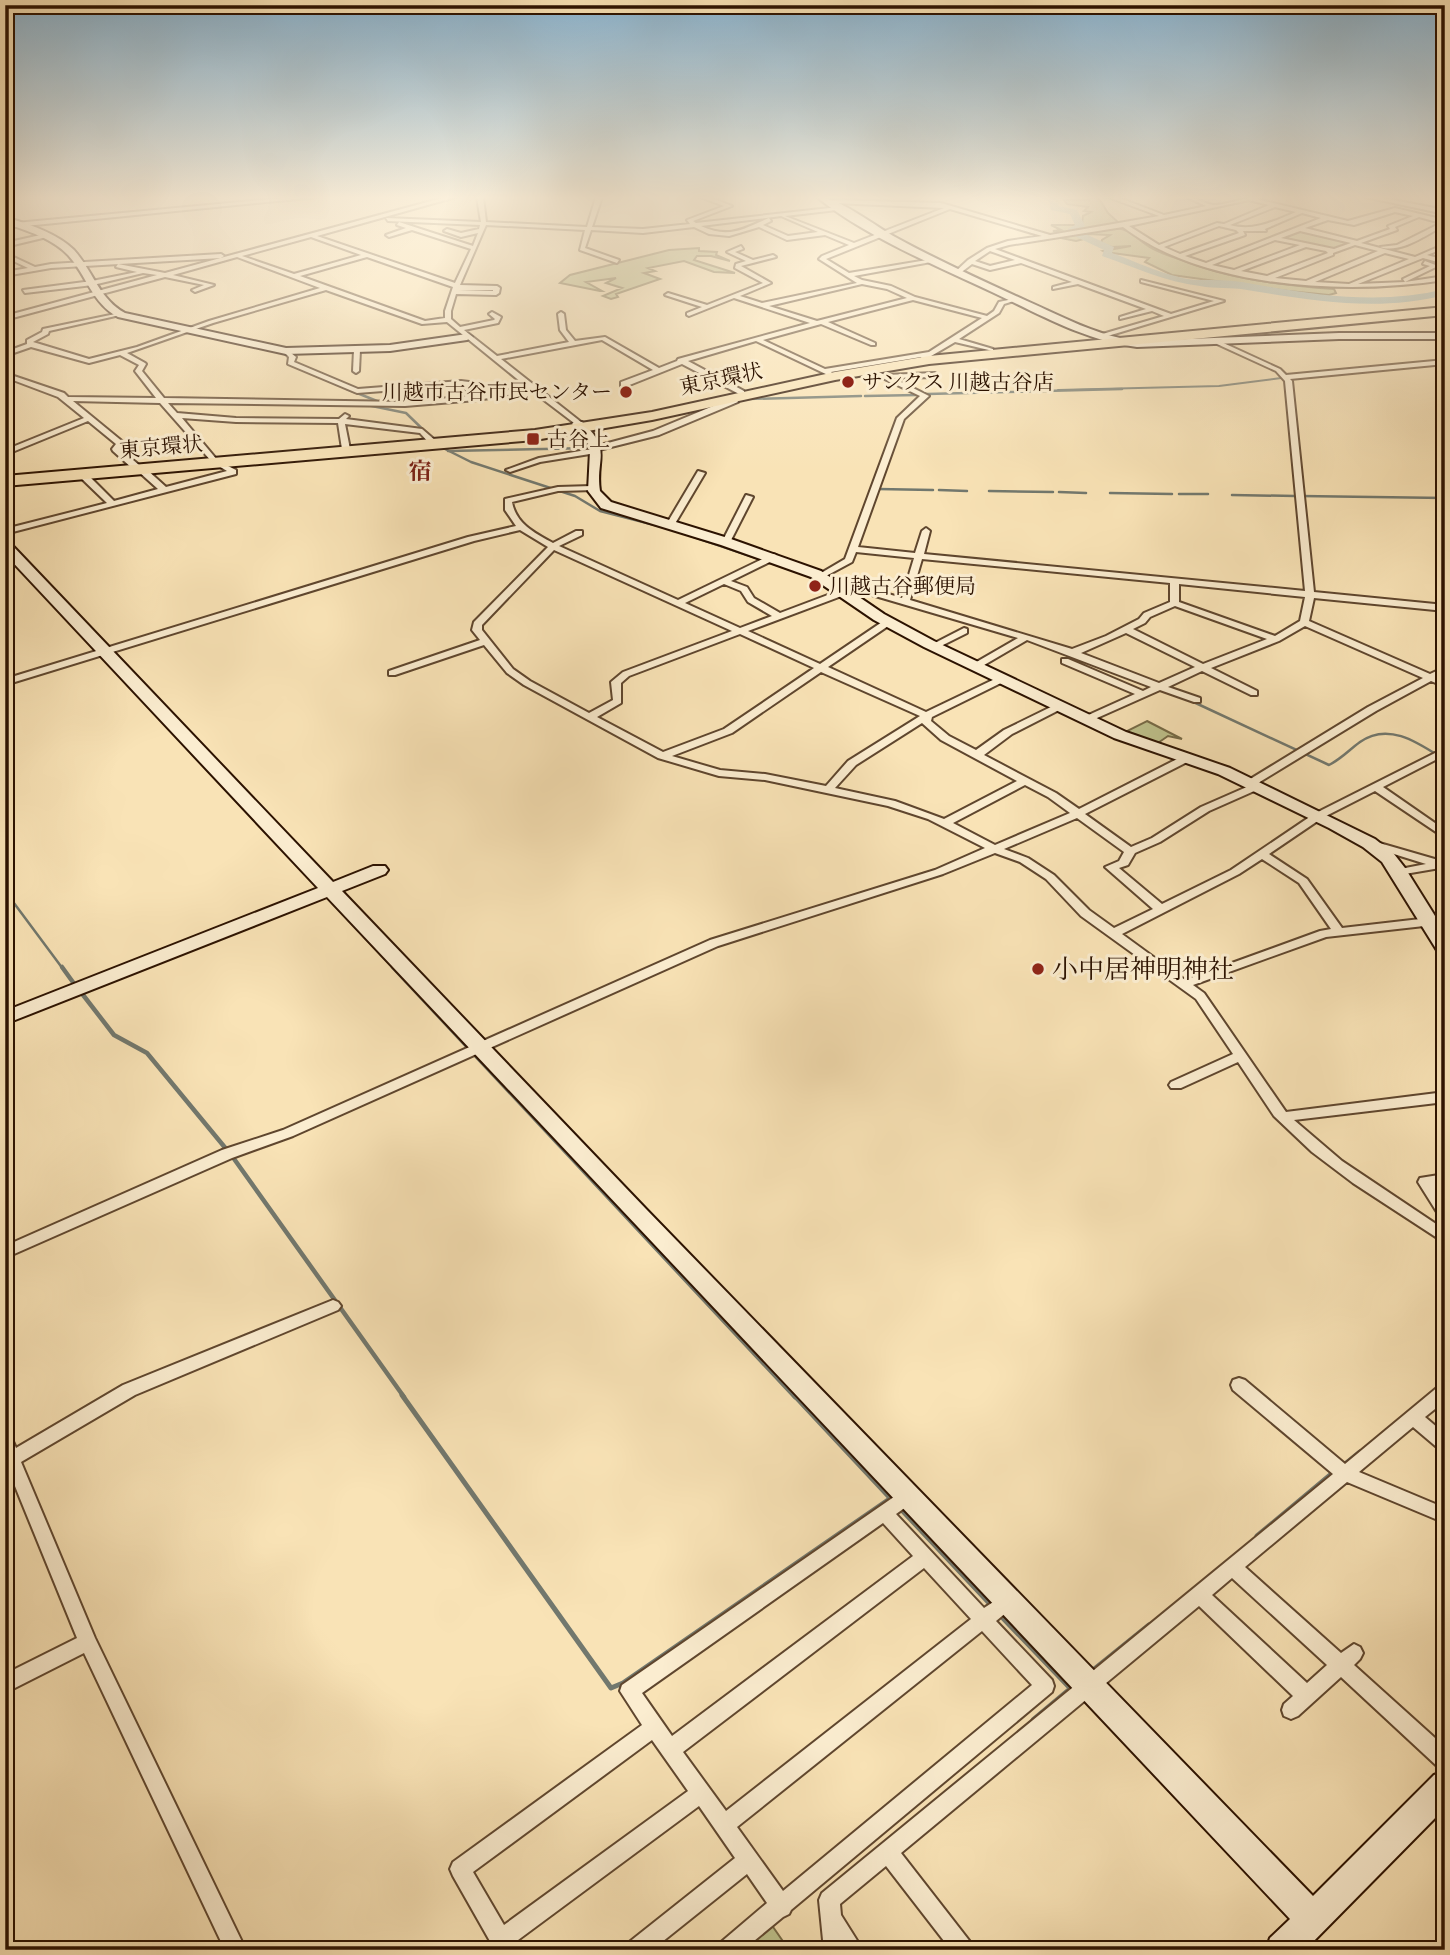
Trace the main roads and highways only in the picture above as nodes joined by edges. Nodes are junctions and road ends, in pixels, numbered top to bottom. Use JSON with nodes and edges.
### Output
{"nodes":[{"id":1,"x":1443,"y":310,"type":"edge"},
{"id":2,"x":1108,"y":340,"type":"junction"},
{"id":3,"x":735,"y":395,"type":"junction"},
{"id":4,"x":580,"y":426,"type":"junction"},
{"id":5,"x":217,"y":462,"type":"junction"},
{"id":6,"x":142,"y":468,"type":"junction"},
{"id":7,"x":5,"y":479,"type":"edge"}],
"edges":[{"from":1,"to":2,"type":"highway","name":"東京環状"},
{"from":1,"to":2,"type":"highway","name":"東京環状"},
{"from":2,"to":3,"type":"highway","name":"東京環状"},
{"from":2,"to":3,"type":"highway","name":"東京環状"},
{"from":3,"to":4,"type":"highway","name":"東京環状"},
{"from":4,"to":5,"type":"highway","name":"東京環状"},
{"from":4,"to":5,"type":"highway","name":"東京環状"},
{"from":5,"to":6,"type":"highway","name":"東京環状"},
{"from":6,"to":7,"type":"highway","name":"東京環状"},
{"from":6,"to":7,"type":"highway","name":"東京環状"}]}
